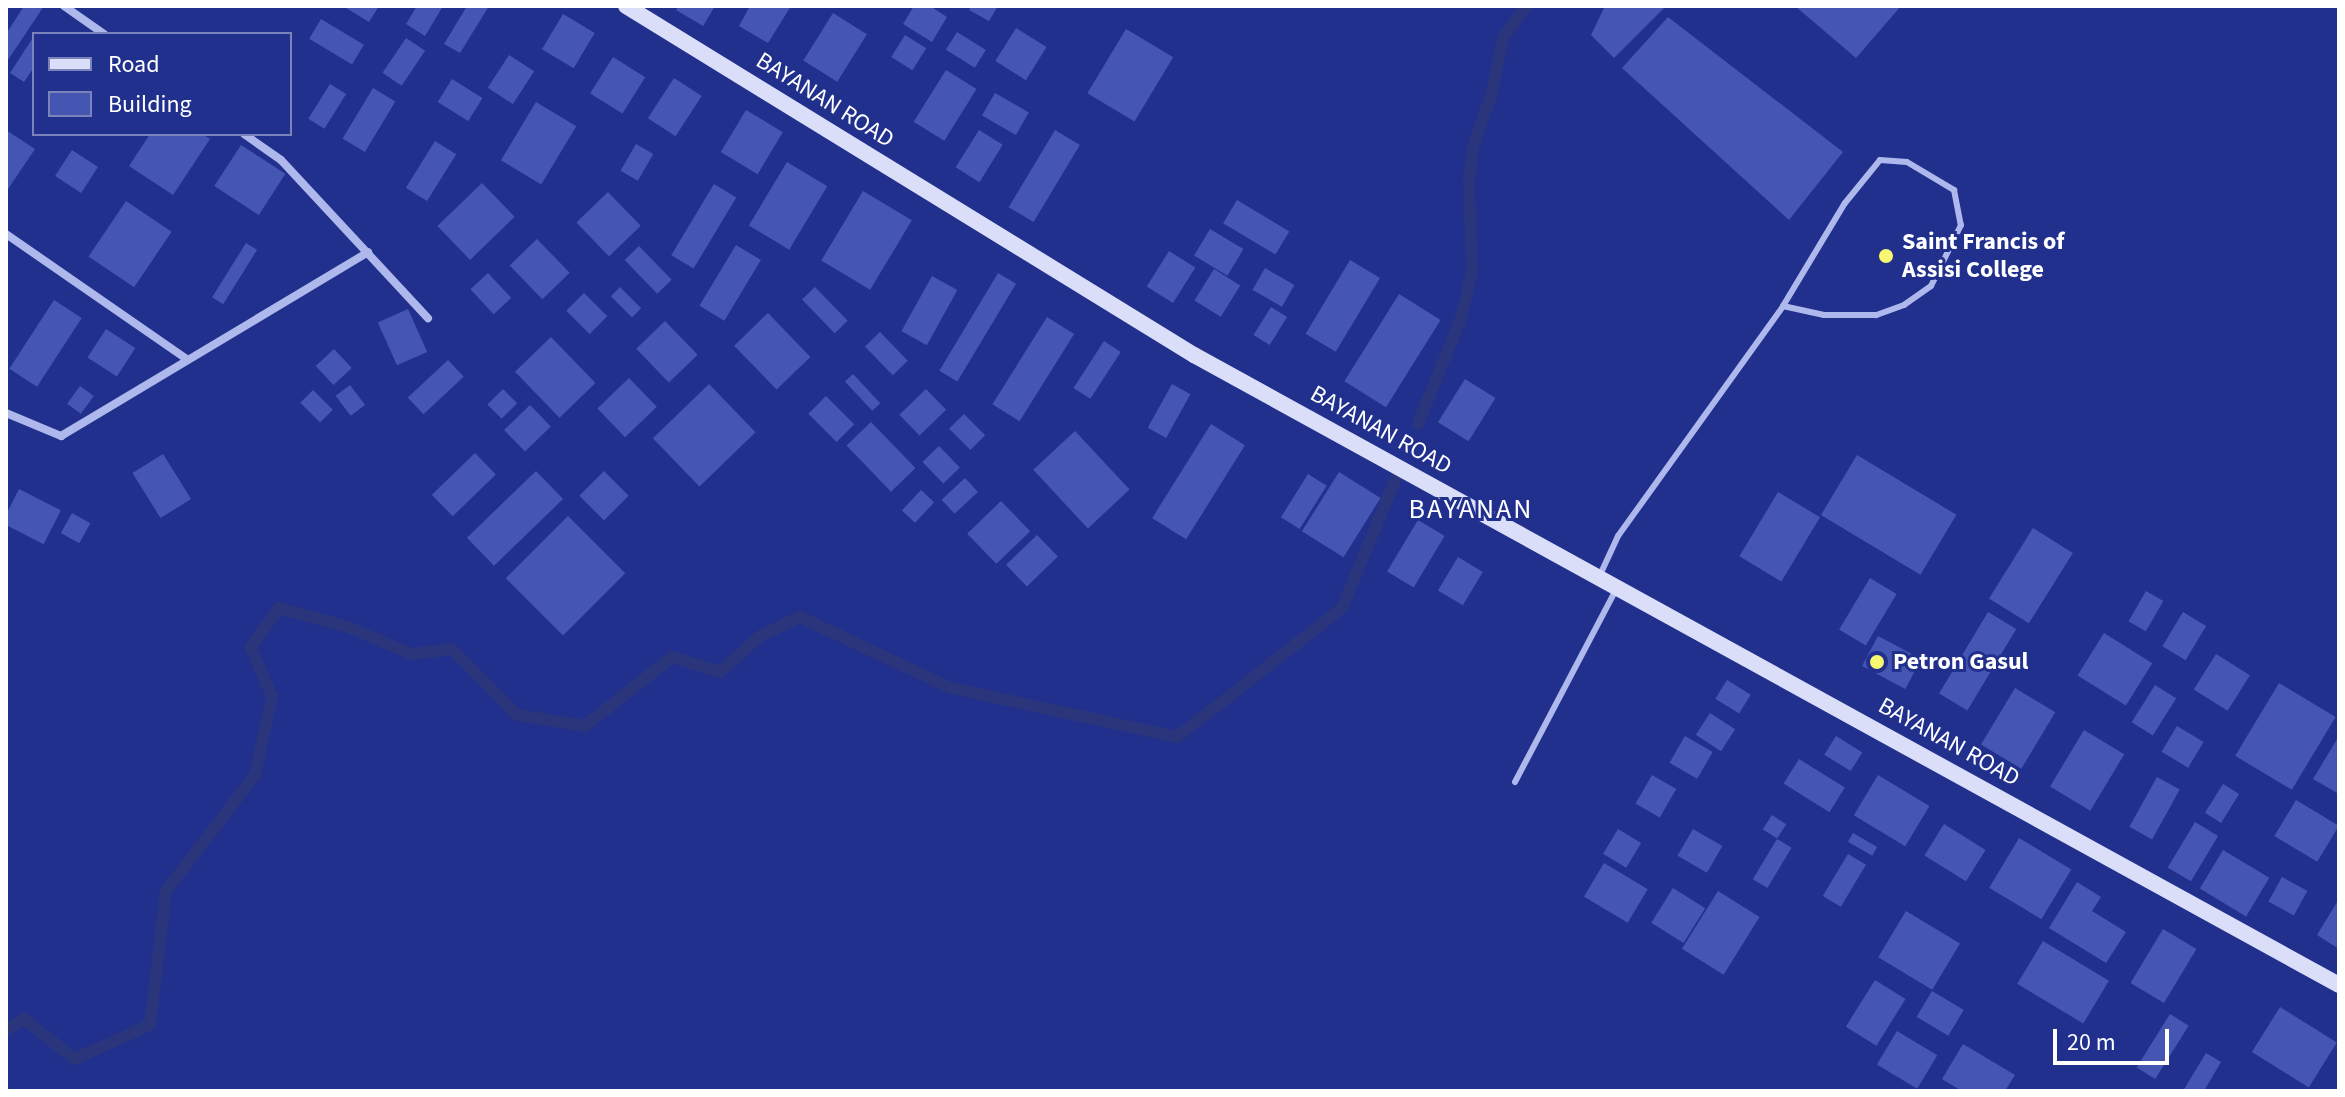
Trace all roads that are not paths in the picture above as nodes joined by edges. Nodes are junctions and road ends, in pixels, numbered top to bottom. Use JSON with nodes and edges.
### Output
{"nodes":[{"id":1,"x":64,"y":6,"type":"edge"},
{"id":2,"x":626,"y":6,"type":"edge"},
{"id":3,"x":101,"y":32,"type":"edge"},
{"id":4,"x":247,"y":136,"type":"edge"},
{"id":5,"x":6,"y":234,"type":"edge"},
{"id":6,"x":368,"y":252,"type":"junction"},
{"id":7,"x":1783,"y":306,"type":"junction"},
{"id":8,"x":428,"y":318,"type":"dead end"},
{"id":9,"x":188,"y":360,"type":"junction"},
{"id":10,"x":6,"y":413,"type":"edge"},
{"id":11,"x":1600,"y":576,"type":"junction"},
{"id":12,"x":1618,"y":586,"type":"junction"},
{"id":13,"x":1515,"y":782,"type":"dead end"},
{"id":14,"x":2339,"y":985,"type":"edge"}],
"edges":[{"from":1,"to":3,"type":"street"},
{"from":2,"to":11,"type":"main road","name":"BAYANAN ROAD"},
{"from":4,"to":6,"type":"street"},
{"from":5,"to":9,"type":"street"},
{"from":6,"to":8,"type":"street"},
{"from":6,"to":9,"type":"street"},
{"from":7,"to":7,"type":"lane"},
{"from":7,"to":11,"type":"lane"},
{"from":9,"to":10,"type":"street"},
{"from":11,"to":12,"type":"main road","name":"BAYANAN ROAD"},
{"from":12,"to":13,"type":"lane"},
{"from":12,"to":14,"type":"main road","name":"BAYANAN ROAD"}]}
